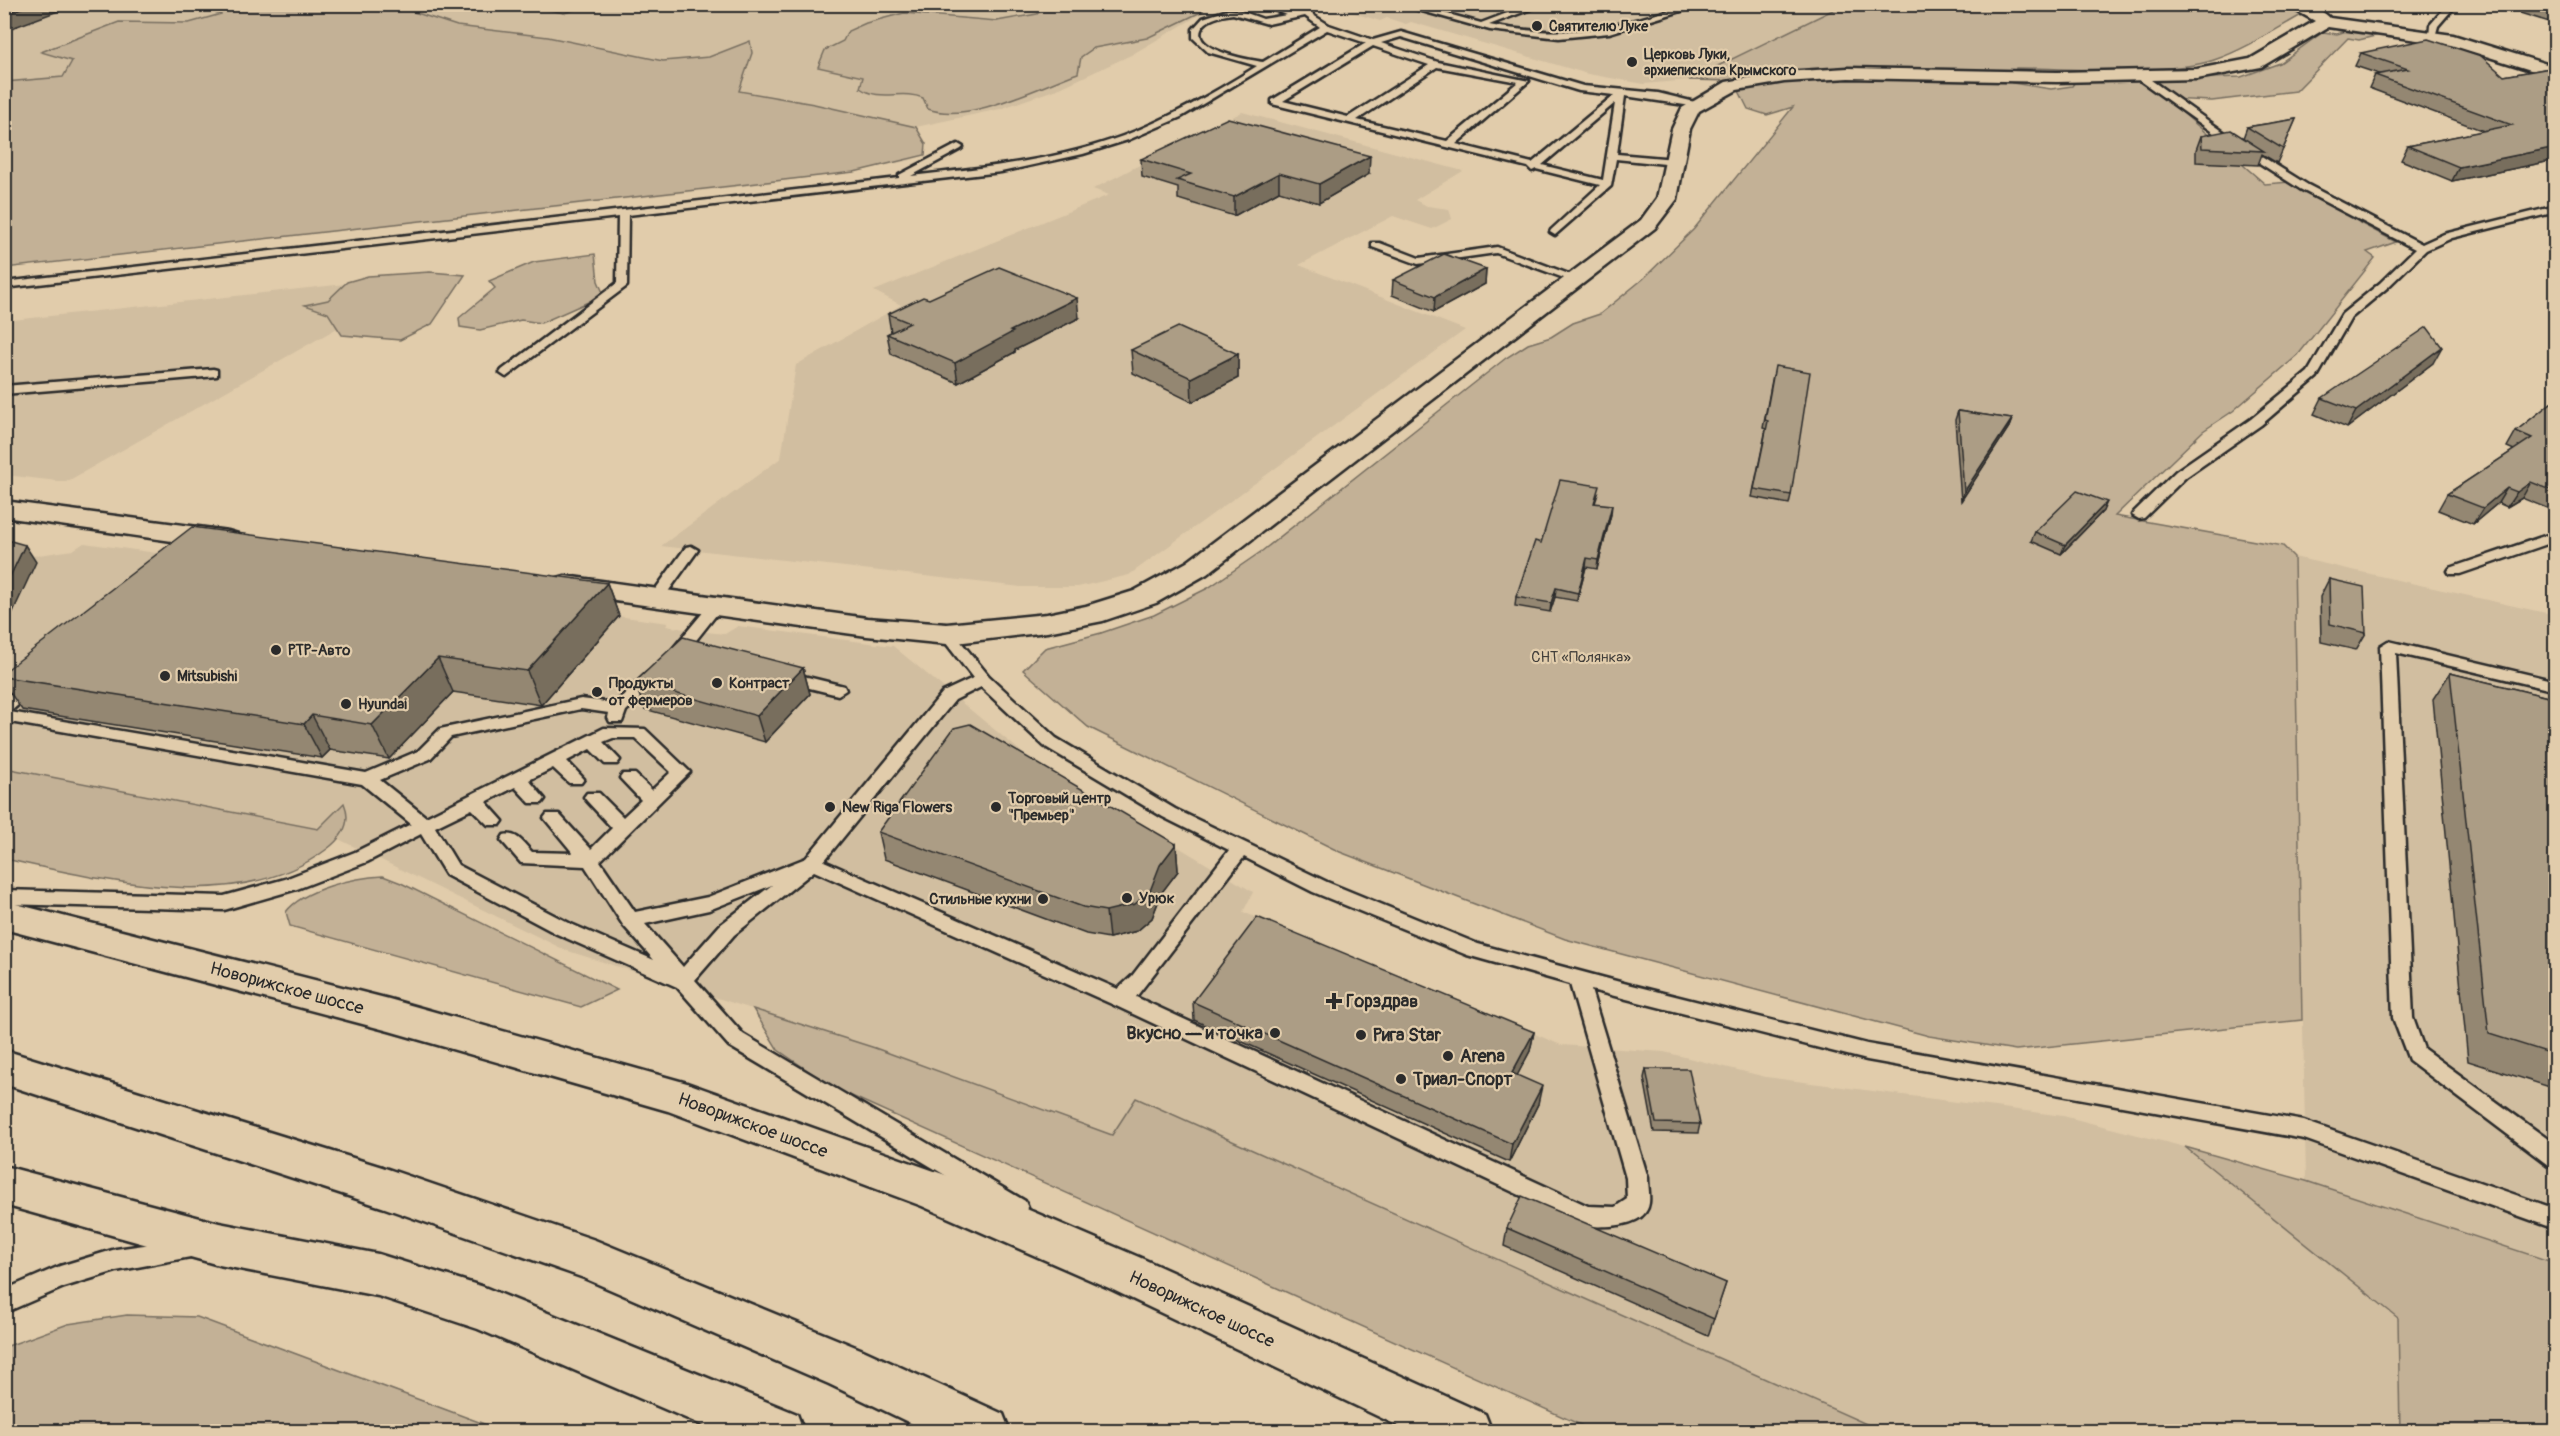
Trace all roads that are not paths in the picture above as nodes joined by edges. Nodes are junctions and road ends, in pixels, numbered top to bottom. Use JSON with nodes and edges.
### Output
{"nodes":[{"id":1,"x":1263,"y":4,"type":"edge"},
{"id":2,"x":1401,"y":4,"type":"edge"},
{"id":3,"x":1494,"y":4,"type":"edge"},
{"id":4,"x":1540,"y":4,"type":"edge"},
{"id":5,"x":1700,"y":4,"type":"edge"},
{"id":6,"x":2292,"y":4,"type":"edge"},
{"id":7,"x":2453,"y":4,"type":"edge"},
{"id":8,"x":1452,"y":5,"type":"edge"},
{"id":9,"x":1309,"y":7,"type":"edge"},
{"id":10,"x":1293,"y":14,"type":"junction"},
{"id":11,"x":2325,"y":22,"type":"junction"},
{"id":12,"x":1484,"y":24,"type":"junction"},
{"id":13,"x":1326,"y":27,"type":"junction"},
{"id":14,"x":2432,"y":36,"type":"junction"},
{"id":15,"x":1372,"y":43,"type":"junction"},
{"id":16,"x":1436,"y":64,"type":"junction"},
{"id":17,"x":1264,"y":65,"type":"junction"},
{"id":18,"x":2556,"y":73,"type":"edge"},
{"id":19,"x":2141,"y":77,"type":"junction"},
{"id":20,"x":1526,"y":81,"type":"junction"},
{"id":21,"x":1582,"y":88,"type":"junction"},
{"id":22,"x":1622,"y":93,"type":"junction"},
{"id":23,"x":1698,"y":104,"type":"junction"},
{"id":24,"x":1349,"y":121,"type":"junction"},
{"id":25,"x":1447,"y":146,"type":"junction"},
{"id":26,"x":958,"y":147,"type":"dead end"},
{"id":27,"x":1612,"y":156,"type":"junction"},
{"id":28,"x":1675,"y":162,"type":"junction"},
{"id":29,"x":1532,"y":168,"type":"junction"},
{"id":30,"x":894,"y":181,"type":"junction"},
{"id":31,"x":1607,"y":184,"type":"junction"},
{"id":32,"x":2556,"y":209,"type":"edge"},
{"id":33,"x":623,"y":213,"type":"junction"},
{"id":34,"x":1556,"y":232,"type":"dead end"},
{"id":35,"x":1376,"y":245,"type":"dead end"},
{"id":36,"x":2422,"y":248,"type":"junction"},
{"id":37,"x":1576,"y":279,"type":"junction"},
{"id":38,"x":4,"y":285,"type":"edge"},
{"id":39,"x":213,"y":373,"type":"dead end"},
{"id":40,"x":506,"y":373,"type":"dead end"},
{"id":41,"x":4,"y":390,"type":"edge"},
{"id":42,"x":4,"y":510,"type":"edge"},
{"id":43,"x":2139,"y":515,"type":"dead end"},
{"id":44,"x":2556,"y":536,"type":"edge"},
{"id":45,"x":254,"y":543,"type":"edge"},
{"id":46,"x":691,"y":550,"type":"dead end"},
{"id":47,"x":2456,"y":571,"type":"dead end"},
{"id":48,"x":538,"y":581,"type":"edge"},
{"id":49,"x":657,"y":597,"type":"junction"},
{"id":50,"x":715,"y":607,"type":"junction"},
{"id":51,"x":947,"y":634,"type":"junction"},
{"id":52,"x":771,"y":673,"type":"edge"},
{"id":53,"x":42,"y":678,"type":"edge"},
{"id":54,"x":982,"y":680,"type":"junction"},
{"id":55,"x":2556,"y":686,"type":"edge"},
{"id":56,"x":838,"y":690,"type":"dead end"},
{"id":57,"x":4,"y":708,"type":"edge"},
{"id":58,"x":620,"y":709,"type":"junction"},
{"id":59,"x":4,"y":716,"type":"edge"},
{"id":60,"x":610,"y":732,"type":"junction"},
{"id":61,"x":592,"y":741,"type":"junction"},
{"id":62,"x":556,"y":760,"type":"junction"},
{"id":63,"x":612,"y":760,"type":"dead end"},
{"id":64,"x":629,"y":778,"type":"dead end"},
{"id":65,"x":367,"y":779,"type":"junction"},
{"id":66,"x":518,"y":779,"type":"junction"},
{"id":67,"x":575,"y":779,"type":"dead end"},
{"id":68,"x":593,"y":797,"type":"dead end"},
{"id":69,"x":536,"y":799,"type":"dead end"},
{"id":70,"x":651,"y":800,"type":"junction"},
{"id":71,"x":475,"y":801,"type":"junction"},
{"id":72,"x":553,"y":818,"type":"dead end"},
{"id":73,"x":494,"y":820,"type":"dead end"},
{"id":74,"x":425,"y":826,"type":"junction"},
{"id":75,"x":623,"y":828,"type":"junction"},
{"id":76,"x":510,"y":840,"type":"dead end"},
{"id":77,"x":1241,"y":848,"type":"junction"},
{"id":78,"x":590,"y":860,"type":"junction"},
{"id":79,"x":813,"y":863,"type":"junction"},
{"id":80,"x":4,"y":897,"type":"edge"},
{"id":81,"x":4,"y":915,"type":"edge"},
{"id":82,"x":630,"y":920,"type":"junction"},
{"id":83,"x":1578,"y":979,"type":"junction"},
{"id":84,"x":683,"y":981,"type":"junction"},
{"id":85,"x":1120,"y":999,"type":"junction"},
{"id":86,"x":4,"y":1067,"type":"edge"},
{"id":87,"x":2556,"y":1158,"type":"edge"},
{"id":88,"x":4,"y":1185,"type":"edge"},
{"id":89,"x":2556,"y":1219,"type":"edge"},
{"id":90,"x":219,"y":1244,"type":"junction"},
{"id":91,"x":1125,"y":1273,"type":"junction"},
{"id":92,"x":4,"y":1302,"type":"edge"},
{"id":93,"x":779,"y":1431,"type":"edge"},
{"id":94,"x":985,"y":1431,"type":"edge"},
{"id":95,"x":1467,"y":1431,"type":"edge"}],
"edges":[{"from":1,"to":10,"type":"lane"},
{"from":2,"to":12,"type":"lane"},
{"from":3,"to":8,"type":"lane"},
{"from":4,"to":12,"type":"lane"},
{"from":5,"to":12,"type":"lane"},
{"from":6,"to":11,"type":"main road"},
{"from":7,"to":14,"type":"lane"},
{"from":9,"to":10,"type":"lane"},
{"from":9,"to":13,"type":"lane"},
{"from":10,"to":17,"type":"lane"},
{"from":11,"to":14,"type":"main road"},
{"from":11,"to":19,"type":"main road"},
{"from":13,"to":15,"type":"lane"},
{"from":13,"to":17,"type":"lane"},
{"from":14,"to":18,"type":"main road"},
{"from":15,"to":16,"type":"lane"},
{"from":15,"to":21,"type":"lane"},
{"from":15,"to":24,"type":"lane"},
{"from":16,"to":20,"type":"lane"},
{"from":16,"to":24,"type":"lane"},
{"from":17,"to":30,"type":"lane"},
{"from":19,"to":23,"type":"main road"},
{"from":19,"to":36,"type":"lane"},
{"from":20,"to":21,"type":"lane"},
{"from":20,"to":25,"type":"lane"},
{"from":21,"to":22,"type":"lane"},
{"from":22,"to":23,"type":"lane"},
{"from":22,"to":27,"type":"lane"},
{"from":22,"to":29,"type":"lane"},
{"from":23,"to":28,"type":"main road"},
{"from":24,"to":25,"type":"lane"},
{"from":25,"to":29,"type":"lane"},
{"from":26,"to":30,"type":"lane"},
{"from":27,"to":28,"type":"lane"},
{"from":27,"to":31,"type":"lane"},
{"from":28,"to":37,"type":"main road"},
{"from":29,"to":31,"type":"lane"},
{"from":30,"to":33,"type":"lane"},
{"from":31,"to":34,"type":"lane"},
{"from":32,"to":36,"type":"lane"},
{"from":33,"to":38,"type":"lane"},
{"from":33,"to":40,"type":"lane"},
{"from":35,"to":37,"type":"lane"},
{"from":36,"to":43,"type":"lane"},
{"from":37,"to":51,"type":"main road"},
{"from":39,"to":41,"type":"lane"},
{"from":42,"to":45,"type":"main road"},
{"from":44,"to":47,"type":"lane"},
{"from":46,"to":49,"type":"lane"},
{"from":48,"to":49,"type":"main road"},
{"from":49,"to":50,"type":"main road"},
{"from":50,"to":51,"type":"main road"},
{"from":50,"to":58,"type":"lane"},
{"from":51,"to":54,"type":"lane"},
{"from":52,"to":56,"type":"lane"},
{"from":53,"to":57,"type":"lane"},
{"from":54,"to":77,"type":"lane"},
{"from":54,"to":79,"type":"lane"},
{"from":55,"to":87,"type":"lane"},
{"from":58,"to":60,"type":"lane"},
{"from":58,"to":65,"type":"lane"},
{"from":59,"to":65,"type":"lane"},
{"from":60,"to":61,"type":"lane"},
{"from":60,"to":70,"type":"lane"},
{"from":61,"to":62,"type":"lane"},
{"from":61,"to":63,"type":"lane"},
{"from":62,"to":66,"type":"lane"},
{"from":62,"to":67,"type":"lane"},
{"from":64,"to":70,"type":"lane"},
{"from":65,"to":74,"type":"lane"},
{"from":66,"to":69,"type":"lane"},
{"from":66,"to":71,"type":"lane"},
{"from":68,"to":75,"type":"lane"},
{"from":70,"to":75,"type":"lane"},
{"from":71,"to":73,"type":"lane"},
{"from":71,"to":74,"type":"lane"},
{"from":72,"to":78,"type":"lane"},
{"from":74,"to":80,"type":"lane"},
{"from":74,"to":84,"type":"lane"},
{"from":75,"to":78,"type":"lane"},
{"from":76,"to":78,"type":"lane"},
{"from":77,"to":83,"type":"lane"},
{"from":77,"to":85,"type":"lane"},
{"from":78,"to":82,"type":"lane"},
{"from":79,"to":82,"type":"lane"},
{"from":79,"to":84,"type":"lane"},
{"from":79,"to":85,"type":"lane"},
{"from":81,"to":91,"type":"main road","name":"Новорижское шоссе"},
{"from":82,"to":84,"type":"lane"},
{"from":83,"to":85,"type":"lane"},
{"from":83,"to":89,"type":"lane"},
{"from":84,"to":91,"type":"lane"},
{"from":86,"to":94,"type":"main road"},
{"from":88,"to":90,"type":"main road"},
{"from":90,"to":92,"type":"lane"},
{"from":90,"to":93,"type":"main road"},
{"from":91,"to":95,"type":"main road","name":"Новорижское шоссе"}]}
